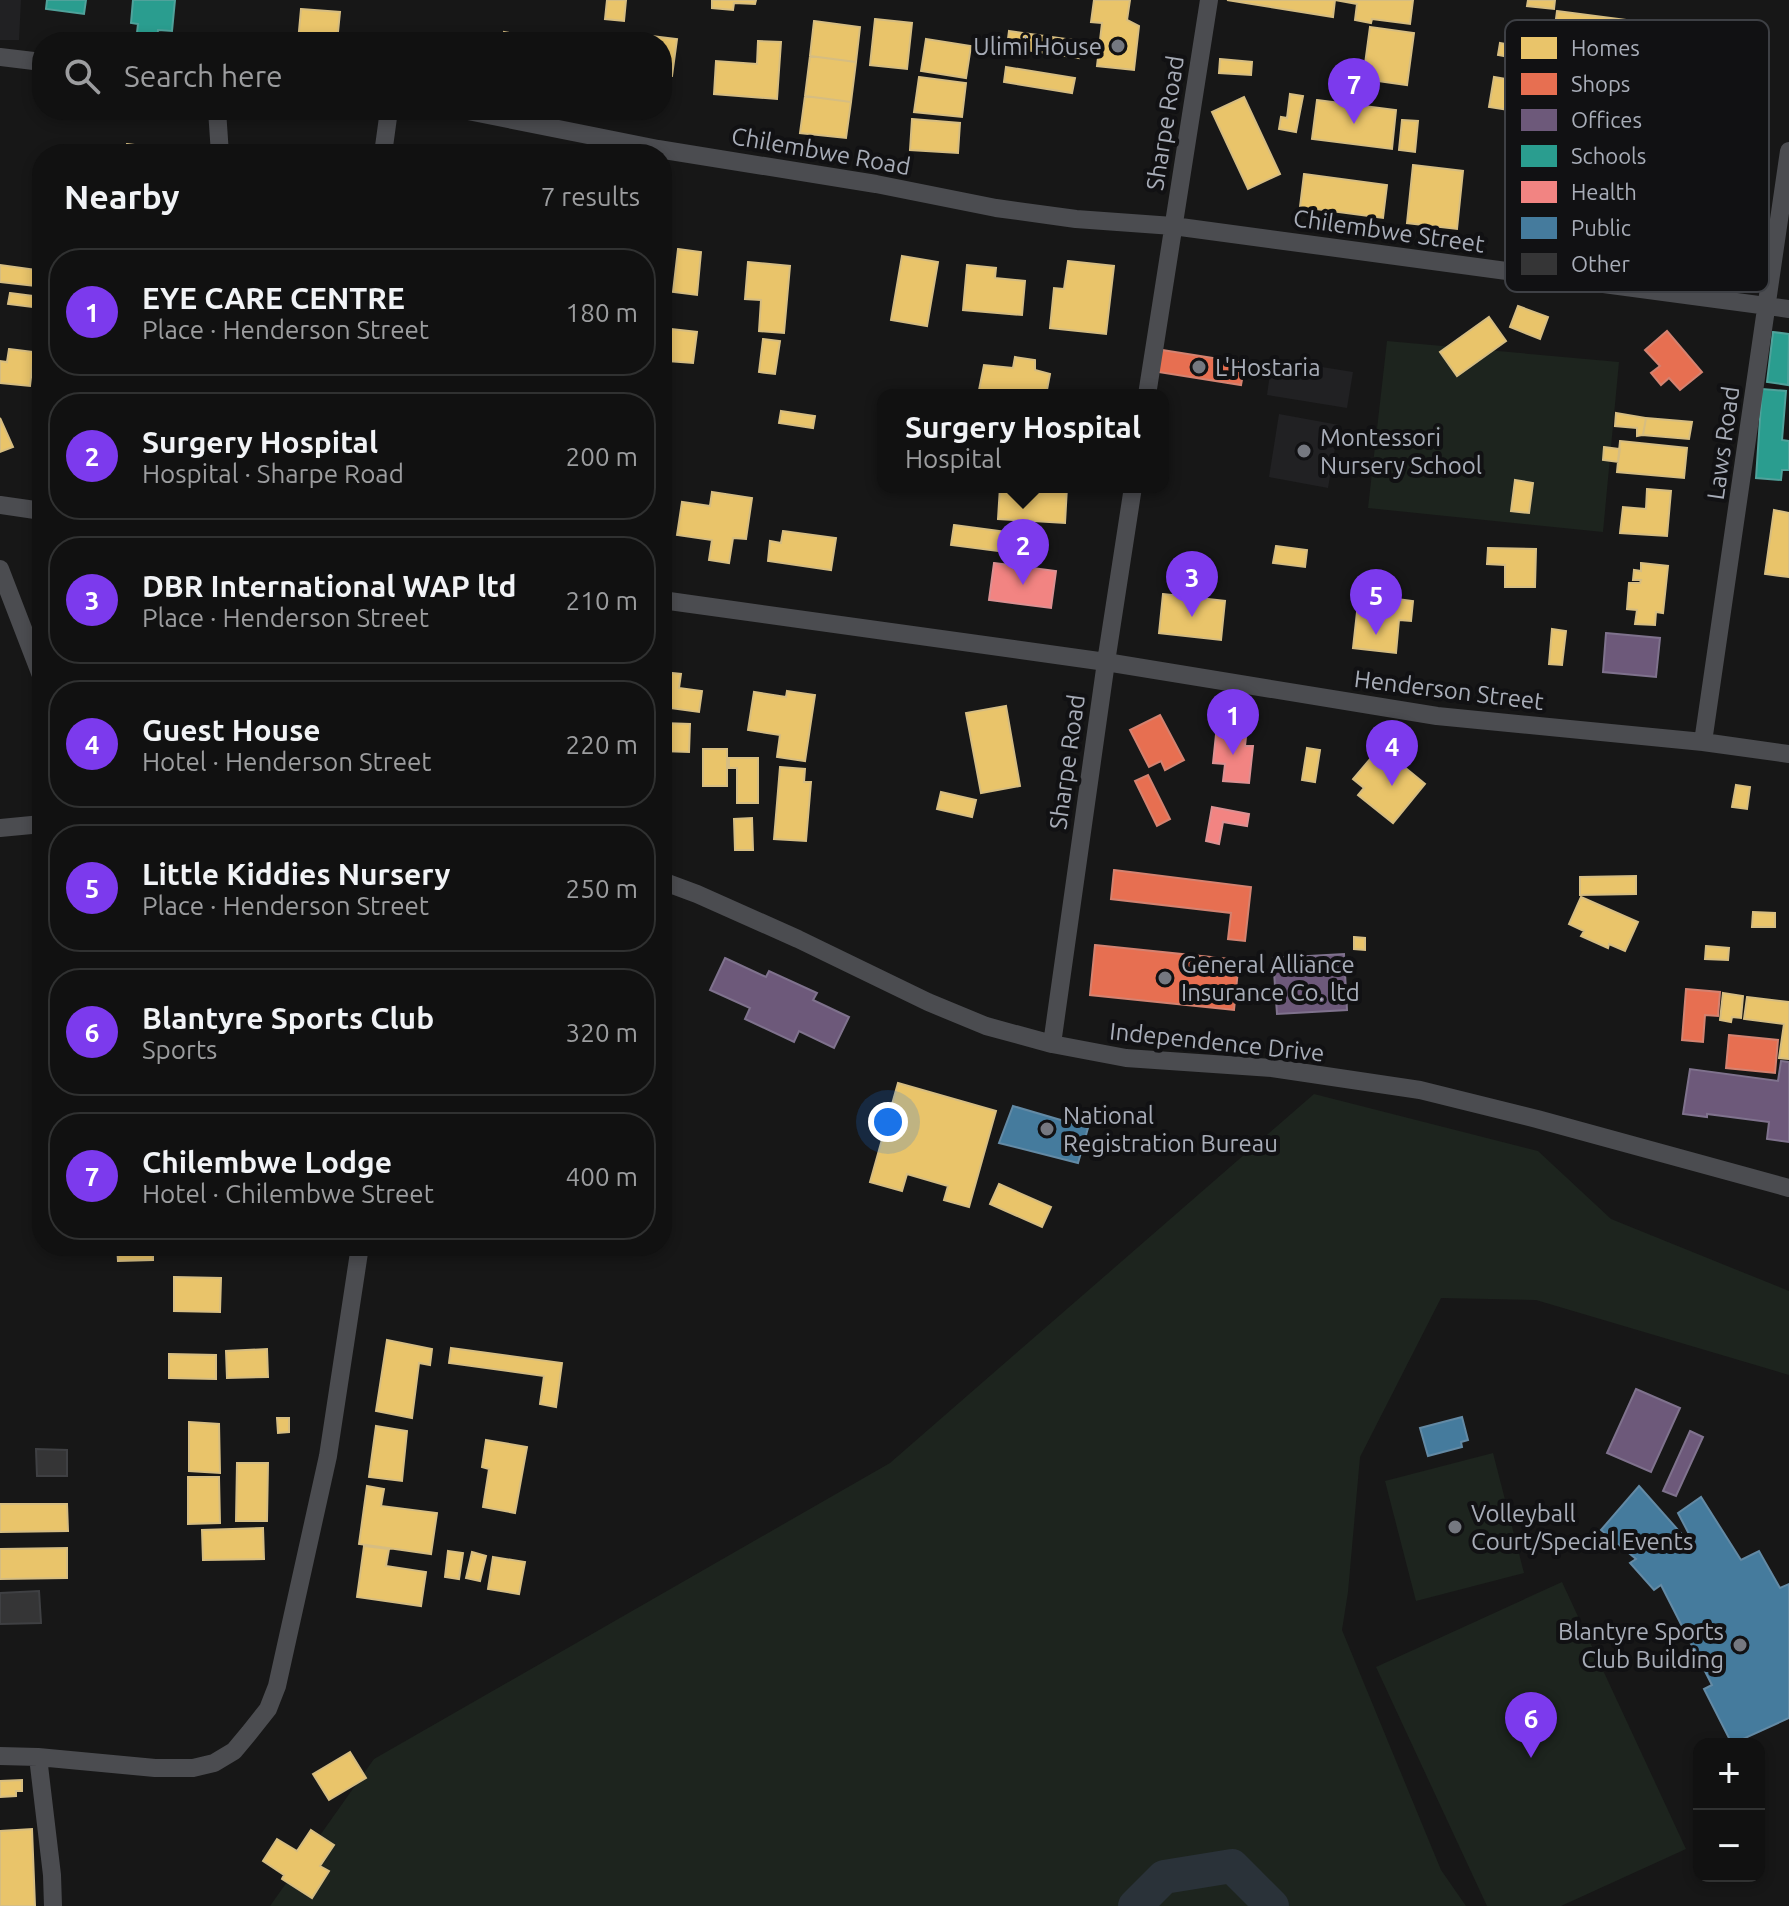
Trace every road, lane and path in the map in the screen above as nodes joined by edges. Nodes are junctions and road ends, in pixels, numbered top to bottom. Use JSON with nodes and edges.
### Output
{"nodes":[{"id":1,"x":1209,"y":0,"type":"edge"},
{"id":2,"x":0,"y":57,"type":"edge"},
{"id":3,"x":32,"y":61,"type":"edge"},
{"id":4,"x":218,"y":120,"type":"edge"},
{"id":5,"x":388,"y":120,"type":"edge"},
{"id":6,"x":513,"y":120,"type":"edge"},
{"id":7,"x":219,"y":144,"type":"edge"},
{"id":8,"x":384,"y":144,"type":"edge"},
{"id":9,"x":633,"y":144,"type":"edge"},
{"id":10,"x":672,"y":151,"type":"edge"},
{"id":11,"x":1789,"y":151,"type":"edge"},
{"id":12,"x":1173,"y":226,"type":"junction"},
{"id":13,"x":1505,"y":271,"type":"edge"},
{"id":14,"x":1664,"y":292,"type":"edge"},
{"id":15,"x":1768,"y":306,"type":"junction"},
{"id":16,"x":1789,"y":309,"type":"edge"},
{"id":17,"x":1148,"y":389,"type":"edge"},
{"id":18,"x":1132,"y":493,"type":"edge"},
{"id":19,"x":0,"y":505,"type":"edge"},
{"id":20,"x":32,"y":510,"type":"edge"},
{"id":21,"x":0,"y":569,"type":"edge"},
{"id":22,"x":672,"y":601,"type":"edge"},
{"id":23,"x":32,"y":652,"type":"edge"},
{"id":24,"x":1106,"y":662,"type":"junction"},
{"id":25,"x":1703,"y":742,"type":"junction"},
{"id":26,"x":1789,"y":754,"type":"edge"},
{"id":27,"x":32,"y":825,"type":"edge"},
{"id":28,"x":0,"y":828,"type":"edge"},
{"id":29,"x":672,"y":885,"type":"edge"},
{"id":30,"x":1052,"y":1044,"type":"junction"},
{"id":31,"x":1789,"y":1188,"type":"edge"},
{"id":32,"x":358,"y":1256,"type":"edge"},
{"id":33,"x":0,"y":1756,"type":"edge"},
{"id":34,"x":38,"y":1757,"type":"junction"},
{"id":35,"x":53,"y":1906,"type":"edge"}],
"edges":[{"from":1,"to":12,"type":"street","name":"Sharpe Road"},
{"from":2,"to":3,"type":"street"},
{"from":4,"to":7,"type":"street"},
{"from":5,"to":8,"type":"street"},
{"from":6,"to":9,"type":"street","name":"Chilembwe Road"},
{"from":10,"to":12,"type":"street","name":"Chilembwe Road"},
{"from":11,"to":15,"type":"street","name":"Laws Road"},
{"from":12,"to":13,"type":"street","name":"Chilembwe Street"},
{"from":12,"to":17,"type":"street","name":"Sharpe Road"},
{"from":14,"to":15,"type":"street","name":"Chilembwe Street"},
{"from":15,"to":16,"type":"street","name":"Chilembwe Street"},
{"from":15,"to":25,"type":"street","name":"Laws Road"},
{"from":18,"to":24,"type":"street","name":"Sharpe Road"},
{"from":19,"to":20,"type":"street"},
{"from":21,"to":23,"type":"street"},
{"from":22,"to":24,"type":"street","name":"Henderson Street"},
{"from":24,"to":25,"type":"street","name":"Henderson Street"},
{"from":24,"to":30,"type":"street","name":"Sharpe Road"},
{"from":25,"to":26,"type":"street","name":"Henderson Street"},
{"from":27,"to":28,"type":"street"},
{"from":29,"to":30,"type":"street","name":"Independence Drive"},
{"from":30,"to":31,"type":"street","name":"Independence Drive"},
{"from":32,"to":34,"type":"street"},
{"from":33,"to":34,"type":"street"},
{"from":34,"to":35,"type":"street"}]}
